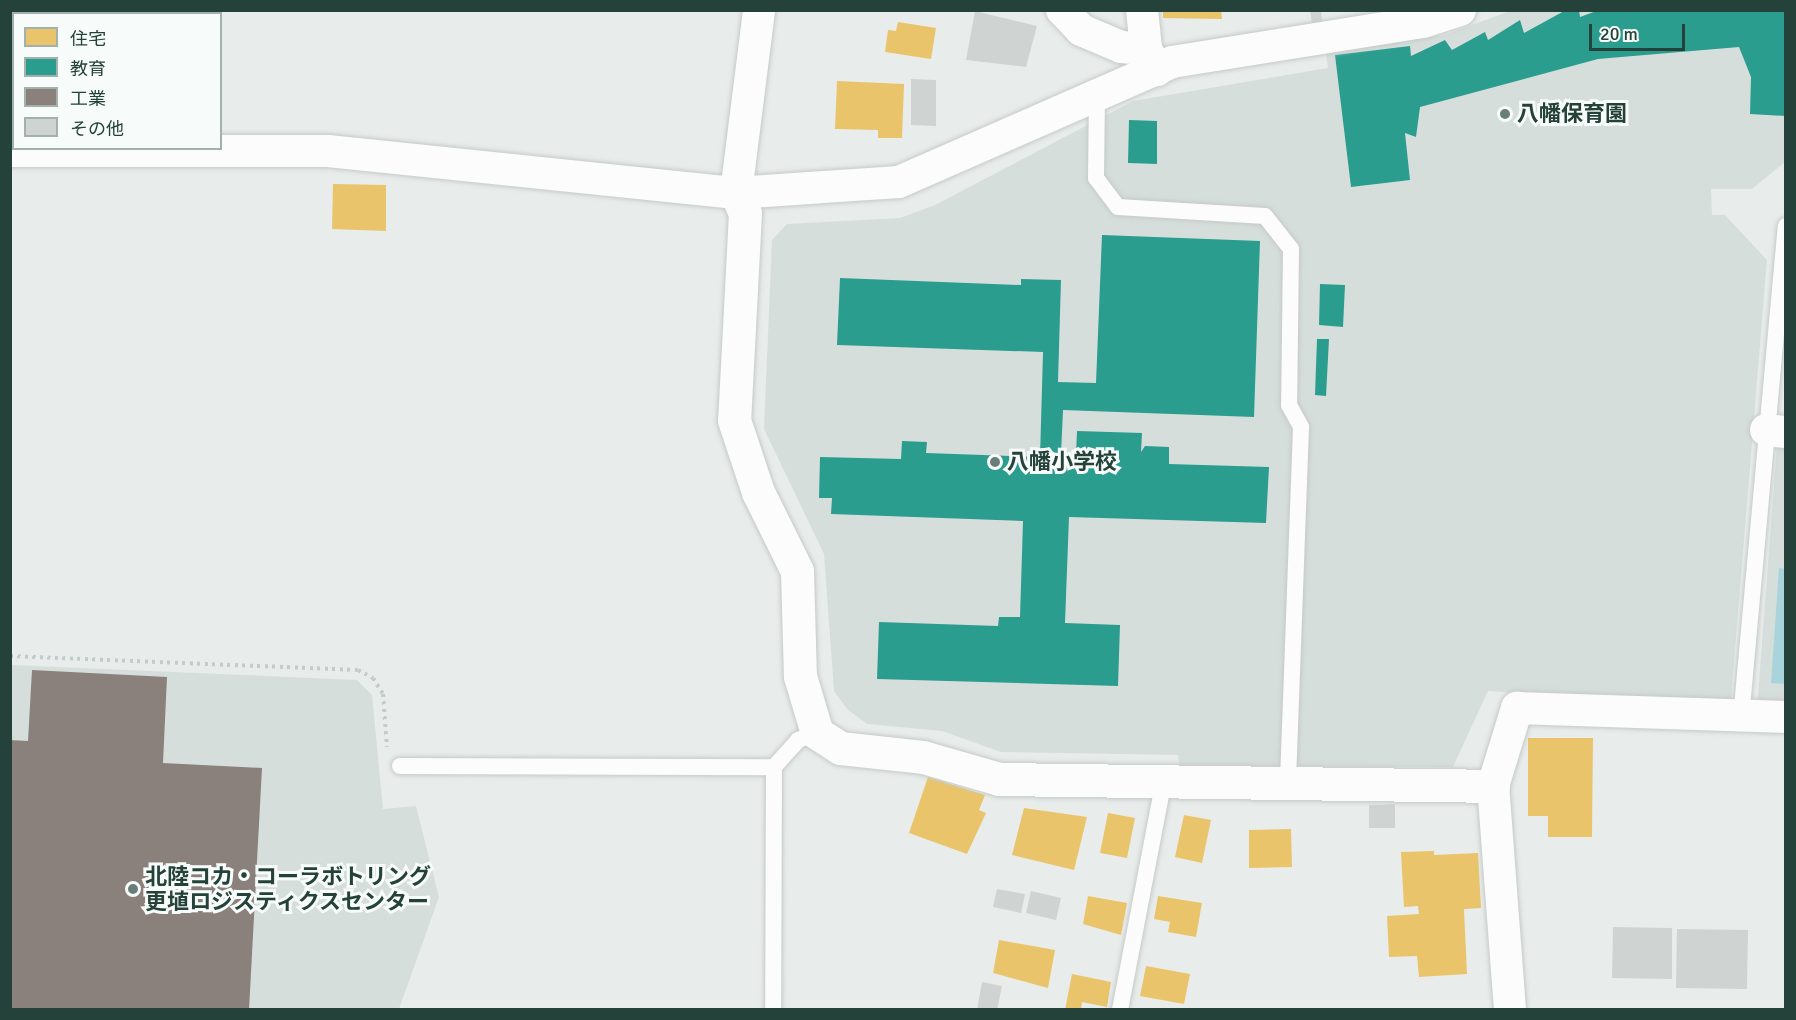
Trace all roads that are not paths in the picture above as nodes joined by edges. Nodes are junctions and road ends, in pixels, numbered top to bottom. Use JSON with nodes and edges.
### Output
{"nodes":[{"id":1,"x":759,"y":10,"type":"edge"},
{"id":2,"x":1062,"y":10,"type":"edge"},
{"id":3,"x":1142,"y":10,"type":"edge"},
{"id":4,"x":1455,"y":11,"type":"edge"},
{"id":5,"x":1151,"y":60,"type":"junction"},
{"id":6,"x":1097,"y":96,"type":"junction"},
{"id":7,"x":10,"y":152,"type":"edge"},
{"id":8,"x":736,"y":193,"type":"junction"},
{"id":9,"x":1785,"y":226,"type":"edge"},
{"id":10,"x":1776,"y":431,"type":"edge"},
{"id":11,"x":1785,"y":717,"type":"edge"},
{"id":12,"x":1741,"y":718,"type":"junction"},
{"id":13,"x":818,"y":732,"type":"junction"},
{"id":14,"x":400,"y":766,"type":"road end"},
{"id":15,"x":774,"y":767,"type":"junction"},
{"id":16,"x":1163,"y":784,"type":"junction"},
{"id":17,"x":1288,"y":785,"type":"junction"},
{"id":18,"x":1493,"y":786,"type":"junction"},
{"id":19,"x":773,"y":1010,"type":"edge"},
{"id":20,"x":1120,"y":1010,"type":"edge"},
{"id":21,"x":1510,"y":1010,"type":"edge"}],
"edges":[{"from":1,"to":8,"type":"street"},
{"from":2,"to":5,"type":"street"},
{"from":3,"to":5,"type":"street"},
{"from":4,"to":5,"type":"street"},
{"from":5,"to":6,"type":"street"},
{"from":6,"to":8,"type":"street"},
{"from":6,"to":17,"type":"lane"},
{"from":7,"to":8,"type":"street"},
{"from":8,"to":13,"type":"street"},
{"from":9,"to":10,"type":"lane"},
{"from":10,"to":12,"type":"lane"},
{"from":11,"to":12,"type":"street"},
{"from":12,"to":18,"type":"street"},
{"from":13,"to":15,"type":"lane"},
{"from":13,"to":16,"type":"street"},
{"from":14,"to":15,"type":"lane"},
{"from":15,"to":19,"type":"lane"},
{"from":16,"to":17,"type":"street"},
{"from":16,"to":20,"type":"lane"},
{"from":17,"to":18,"type":"street"},
{"from":18,"to":21,"type":"street"}]}
